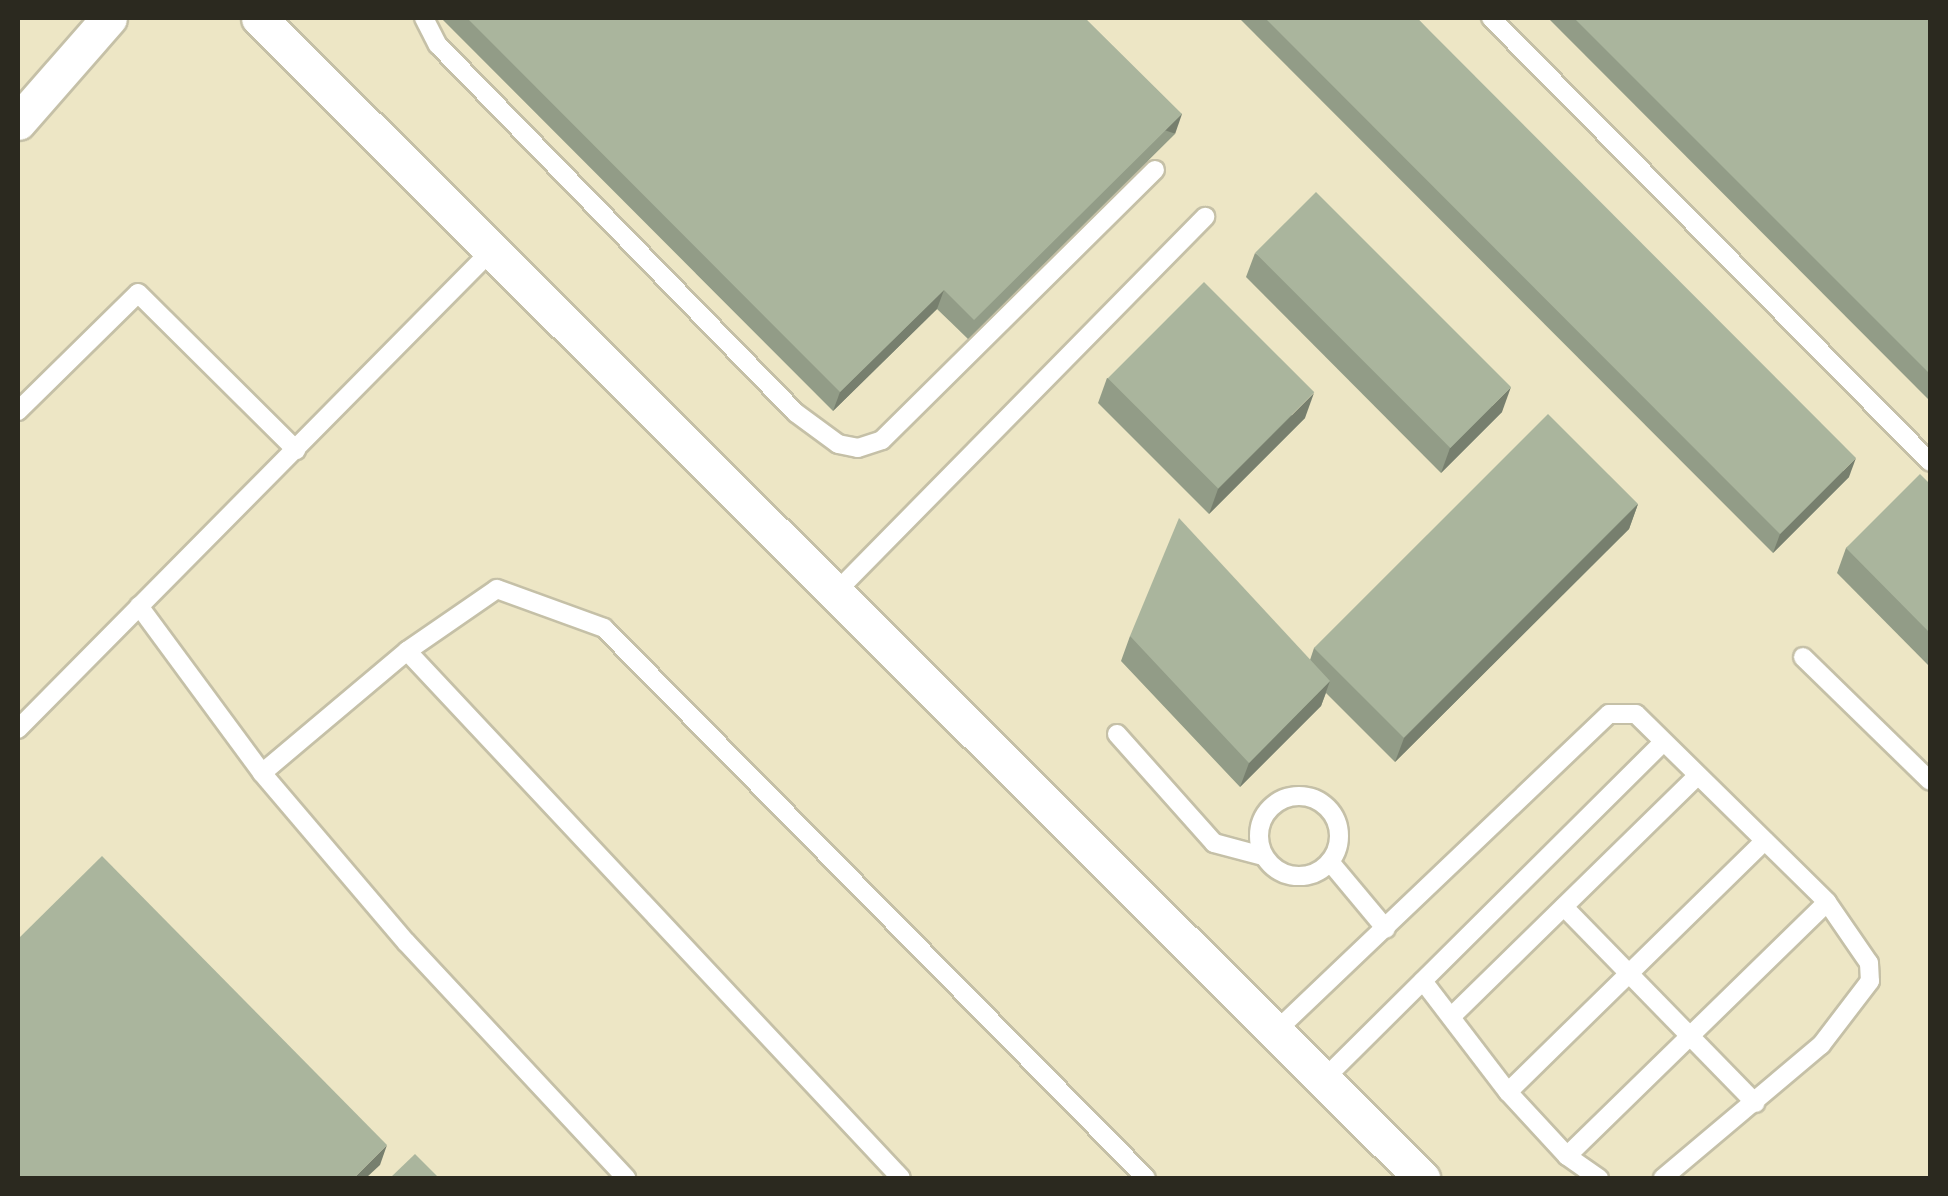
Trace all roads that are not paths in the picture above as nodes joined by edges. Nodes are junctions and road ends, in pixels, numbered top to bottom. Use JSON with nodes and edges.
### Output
{"nodes":[{"id":1,"x":109,"y":18,"type":"edge"},
{"id":2,"x":259,"y":18,"type":"edge"},
{"id":3,"x":424,"y":18,"type":"edge"},
{"id":4,"x":1491,"y":18,"type":"edge"},
{"id":5,"x":18,"y":122,"type":"edge"},
{"id":6,"x":1155,"y":170,"type":"edge"},
{"id":7,"x":1205,"y":217,"type":"dead end"},
{"id":8,"x":492,"y":250,"type":"junction"},
{"id":9,"x":18,"y":411,"type":"edge"},
{"id":10,"x":296,"y":450,"type":"junction"},
{"id":11,"x":1930,"y":462,"type":"edge"},
{"id":12,"x":835,"y":593,"type":"junction"},
{"id":13,"x":139,"y":606,"type":"junction"},
{"id":14,"x":407,"y":651,"type":"junction"},
{"id":15,"x":1804,"y":657,"type":"dead end"},
{"id":16,"x":18,"y":729,"type":"edge"},
{"id":17,"x":1117,"y":734,"type":"dead end"},
{"id":18,"x":1662,"y":743,"type":"junction"},
{"id":19,"x":262,"y":773,"type":"junction"},
{"id":20,"x":1696,"y":776,"type":"junction"},
{"id":21,"x":1930,"y":781,"type":"edge"},
{"id":22,"x":1764,"y":841,"type":"junction"},
{"id":23,"x":1263,"y":856,"type":"junction"},
{"id":24,"x":1330,"y":862,"type":"junction"},
{"id":25,"x":1827,"y":902,"type":"junction"},
{"id":26,"x":1564,"y":906,"type":"junction"},
{"id":27,"x":1386,"y":928,"type":"junction"},
{"id":28,"x":1629,"y":974,"type":"junction"},
{"id":29,"x":1423,"y":981,"type":"junction"},
{"id":30,"x":1451,"y":1017,"type":"junction"},
{"id":31,"x":1275,"y":1032,"type":"junction"},
{"id":32,"x":1690,"y":1036,"type":"junction"},
{"id":33,"x":1323,"y":1080,"type":"junction"},
{"id":34,"x":1508,"y":1092,"type":"junction"},
{"id":35,"x":1756,"y":1102,"type":"junction"},
{"id":36,"x":1567,"y":1156,"type":"junction"},
{"id":37,"x":626,"y":1178,"type":"edge"},
{"id":38,"x":900,"y":1178,"type":"edge"},
{"id":39,"x":1146,"y":1178,"type":"edge"},
{"id":40,"x":1422,"y":1178,"type":"edge"},
{"id":41,"x":1600,"y":1178,"type":"edge"},
{"id":42,"x":1663,"y":1178,"type":"edge"}],
"edges":[{"from":1,"to":5,"type":"street"},
{"from":2,"to":8,"type":"street"},
{"from":3,"to":6,"type":"lane"},
{"from":4,"to":11,"type":"lane"},
{"from":7,"to":12,"type":"lane"},
{"from":8,"to":10,"type":"lane"},
{"from":8,"to":12,"type":"street"},
{"from":9,"to":10,"type":"lane"},
{"from":10,"to":13,"type":"lane"},
{"from":12,"to":31,"type":"street"},
{"from":13,"to":16,"type":"lane"},
{"from":13,"to":19,"type":"lane"},
{"from":14,"to":19,"type":"lane"},
{"from":14,"to":38,"type":"lane"},
{"from":14,"to":39,"type":"lane"},
{"from":15,"to":21,"type":"lane"},
{"from":17,"to":23,"type":"lane"},
{"from":18,"to":20,"type":"lane"},
{"from":18,"to":27,"type":"lane"},
{"from":18,"to":29,"type":"lane"},
{"from":19,"to":37,"type":"lane"},
{"from":20,"to":22,"type":"lane"},
{"from":20,"to":26,"type":"lane"},
{"from":22,"to":25,"type":"lane"},
{"from":22,"to":28,"type":"lane"},
{"from":23,"to":24,"type":"lane"},
{"from":23,"to":24,"type":"lane"},
{"from":24,"to":27,"type":"lane"},
{"from":25,"to":32,"type":"lane"},
{"from":25,"to":35,"type":"lane"},
{"from":26,"to":28,"type":"lane"},
{"from":26,"to":30,"type":"lane"},
{"from":27,"to":31,"type":"lane"},
{"from":28,"to":32,"type":"lane"},
{"from":28,"to":34,"type":"lane"},
{"from":29,"to":30,"type":"lane"},
{"from":29,"to":33,"type":"lane"},
{"from":30,"to":34,"type":"lane"},
{"from":31,"to":33,"type":"street"},
{"from":32,"to":35,"type":"lane"},
{"from":32,"to":36,"type":"lane"},
{"from":33,"to":40,"type":"street"},
{"from":34,"to":36,"type":"lane"},
{"from":35,"to":42,"type":"lane"},
{"from":36,"to":41,"type":"lane"}]}
